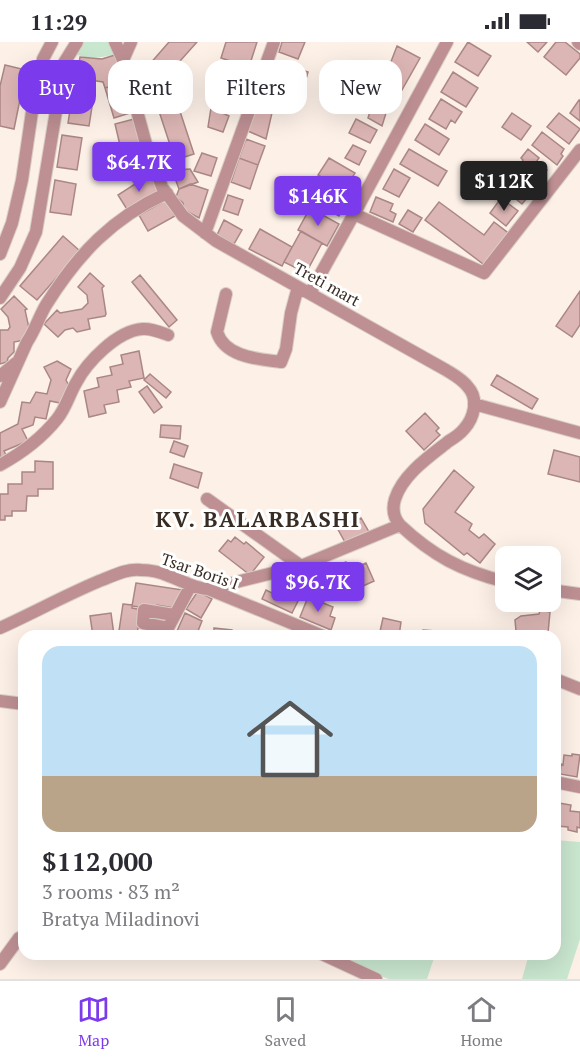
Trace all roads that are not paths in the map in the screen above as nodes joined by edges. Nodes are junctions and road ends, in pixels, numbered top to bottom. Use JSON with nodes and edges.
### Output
{"nodes":[{"id":1,"x":52,"y":42,"type":"edge"},
{"id":2,"x":77,"y":42,"type":"edge"},
{"id":3,"x":115,"y":42,"type":"edge"},
{"id":4,"x":131,"y":42,"type":"edge"},
{"id":5,"x":274,"y":42,"type":"edge"},
{"id":6,"x":447,"y":42,"type":"edge"},
{"id":7,"x":43,"y":59,"type":"junction"},
{"id":8,"x":48,"y":60,"type":"edge"},
{"id":9,"x":66,"y":60,"type":"edge"},
{"id":10,"x":123,"y":60,"type":"joint"},
{"id":11,"x":56,"y":114,"type":"edge"},
{"id":12,"x":138,"y":114,"type":"edge"},
{"id":13,"x":580,"y":150,"type":"edge"},
{"id":14,"x":167,"y":193,"type":"junction"},
{"id":15,"x":354,"y":214,"type":"junction"},
{"id":16,"x":205,"y":233,"type":"junction"},
{"id":17,"x":0,"y":254,"type":"edge"},
{"id":18,"x":304,"y":290,"type":"junction"},
{"id":19,"x":226,"y":294,"type":"dead end"},
{"id":20,"x":0,"y":298,"type":"edge"},
{"id":21,"x":168,"y":335,"type":"dead end"},
{"id":22,"x":17,"y":363,"type":"junction"},
{"id":23,"x":0,"y":376,"type":"edge"},
{"id":24,"x":0,"y":402,"type":"edge"},
{"id":25,"x":474,"y":404,"type":"junction"},
{"id":26,"x":580,"y":433,"type":"edge"},
{"id":27,"x":0,"y":465,"type":"edge"},
{"id":28,"x":207,"y":499,"type":"dead end"},
{"id":29,"x":400,"y":525,"type":"junction"},
{"id":30,"x":301,"y":566,"type":"junction"},
{"id":31,"x":495,"y":579,"type":"edge"},
{"id":32,"x":191,"y":585,"type":"junction"},
{"id":33,"x":208,"y":589,"type":"junction"},
{"id":34,"x":561,"y":591,"type":"edge"},
{"id":35,"x":580,"y":594,"type":"edge"},
{"id":36,"x":174,"y":615,"type":"dead end"},
{"id":37,"x":0,"y":628,"type":"edge"},
{"id":38,"x":308,"y":630,"type":"edge"},
{"id":39,"x":561,"y":681,"type":"edge"},
{"id":40,"x":580,"y":689,"type":"edge"},
{"id":41,"x":0,"y":701,"type":"edge"},
{"id":42,"x":18,"y":703,"type":"edge"},
{"id":43,"x":561,"y":783,"type":"edge"},
{"id":44,"x":580,"y":787,"type":"edge"},
{"id":45,"x":18,"y":939,"type":"edge"},
{"id":46,"x":335,"y":960,"type":"edge"},
{"id":47,"x":0,"y":964,"type":"edge"},
{"id":48,"x":376,"y":979,"type":"edge"}],
"edges":[{"from":1,"to":7,"type":"street"},
{"from":2,"to":9,"type":"street"},
{"from":3,"to":10,"type":"street","name":"Treti mart"},
{"from":4,"to":10,"type":"street"},
{"from":5,"to":16,"type":"street"},
{"from":6,"to":15,"type":"street"},
{"from":7,"to":8,"type":"street"},
{"from":7,"to":17,"type":"street"},
{"from":11,"to":20,"type":"street"},
{"from":12,"to":14,"type":"street","name":"Treti mart"},
{"from":13,"to":15,"type":"street"},
{"from":14,"to":16,"type":"street","name":"Treti mart"},
{"from":14,"to":22,"type":"street"},
{"from":15,"to":18,"type":"street"},
{"from":16,"to":18,"type":"street","name":"Treti mart"},
{"from":18,"to":19,"type":"street"},
{"from":18,"to":25,"type":"street","name":"Treti mart"},
{"from":21,"to":27,"type":"street"},
{"from":22,"to":23,"type":"street"},
{"from":22,"to":24,"type":"street"},
{"from":25,"to":26,"type":"street"},
{"from":25,"to":29,"type":"street"},
{"from":28,"to":30,"type":"street"},
{"from":29,"to":30,"type":"street"},
{"from":29,"to":31,"type":"street"},
{"from":30,"to":33,"type":"street"},
{"from":32,"to":33,"type":"street","name":"Tsar Boris I"},
{"from":32,"to":36,"type":"street"},
{"from":32,"to":37,"type":"street","name":"Tsar Boris I"},
{"from":33,"to":38,"type":"street","name":"Tsar Boris I"},
{"from":34,"to":35,"type":"street"},
{"from":39,"to":40,"type":"street"},
{"from":41,"to":42,"type":"street"},
{"from":43,"to":44,"type":"street"},
{"from":45,"to":47,"type":"street"},
{"from":46,"to":48,"type":"street"}]}
